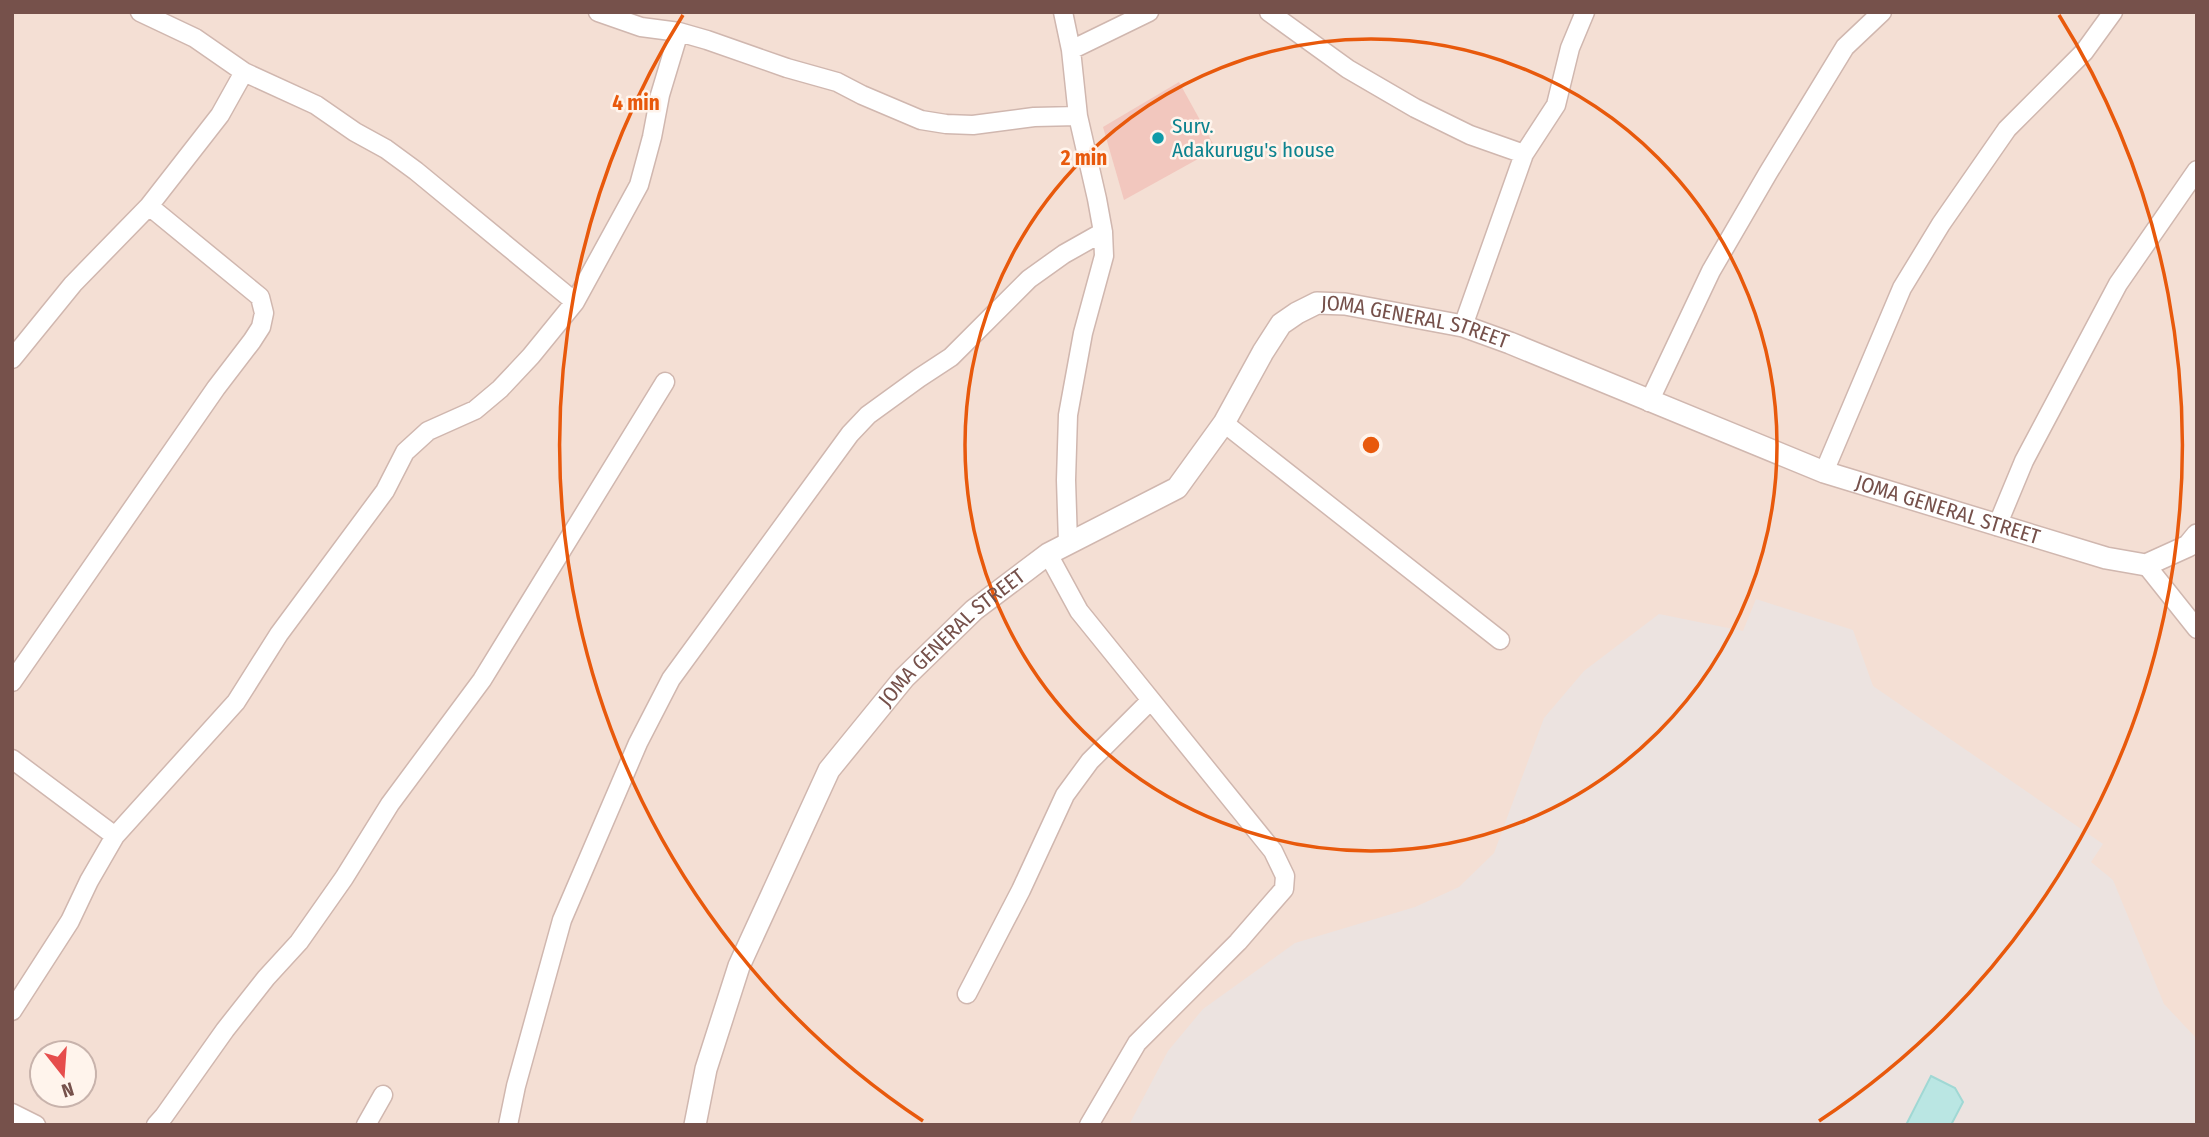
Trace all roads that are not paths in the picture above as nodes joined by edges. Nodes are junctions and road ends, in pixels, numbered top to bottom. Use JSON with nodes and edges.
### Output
{"nodes":[{"id":1,"x":140,"y":12,"type":"edge"},
{"id":2,"x":598,"y":12,"type":"edge"},
{"id":3,"x":1063,"y":12,"type":"edge"},
{"id":4,"x":1149,"y":12,"type":"edge"},
{"id":5,"x":1269,"y":12,"type":"edge"},
{"id":6,"x":1585,"y":12,"type":"edge"},
{"id":7,"x":1882,"y":12,"type":"edge"},
{"id":8,"x":2113,"y":12,"type":"edge"},
{"id":9,"x":679,"y":33,"type":"junction"},
{"id":10,"x":1071,"y":50,"type":"junction"},
{"id":11,"x":244,"y":72,"type":"junction"},
{"id":12,"x":1078,"y":116,"type":"junction"},
{"id":13,"x":1524,"y":154,"type":"junction"},
{"id":14,"x":2197,"y":170,"type":"edge"},
{"id":15,"x":149,"y":206,"type":"junction"},
{"id":16,"x":1103,"y":232,"type":"junction"},
{"id":17,"x":575,"y":302,"type":"junction"},
{"id":18,"x":1463,"y":326,"type":"junction"},
{"id":19,"x":12,"y":359,"type":"edge"},
{"id":20,"x":665,"y":383,"type":"dead end"},
{"id":21,"x":1649,"y":402,"type":"junction"},
{"id":22,"x":1224,"y":422,"type":"junction"},
{"id":23,"x":1824,"y":472,"type":"junction"},
{"id":24,"x":1997,"y":526,"type":"junction"},
{"id":25,"x":2197,"y":535,"type":"edge"},
{"id":26,"x":1068,"y":543,"type":"junction"},
{"id":27,"x":1048,"y":554,"type":"junction"},
{"id":28,"x":2146,"y":565,"type":"junction"},
{"id":29,"x":2197,"y":629,"type":"edge"},
{"id":30,"x":1500,"y":640,"type":"dead end"},
{"id":31,"x":12,"y":682,"type":"edge"},
{"id":32,"x":1150,"y":701,"type":"junction"},
{"id":33,"x":12,"y":759,"type":"edge"},
{"id":34,"x":115,"y":836,"type":"junction"},
{"id":35,"x":967,"y":993,"type":"dead end"},
{"id":36,"x":12,"y":1011,"type":"edge"},
{"id":37,"x":383,"y":1095,"type":"dead end"},
{"id":38,"x":12,"y":1113,"type":"edge"},
{"id":39,"x":36,"y":1125,"type":"edge"},
{"id":40,"x":156,"y":1125,"type":"edge"},
{"id":41,"x":366,"y":1125,"type":"edge"},
{"id":42,"x":508,"y":1125,"type":"edge"},
{"id":43,"x":695,"y":1125,"type":"edge"},
{"id":44,"x":1088,"y":1125,"type":"edge"}],
"edges":[{"from":1,"to":11,"type":"street"},
{"from":2,"to":9,"type":"street"},
{"from":3,"to":10,"type":"street"},
{"from":4,"to":10,"type":"street"},
{"from":5,"to":13,"type":"street"},
{"from":6,"to":13,"type":"street"},
{"from":7,"to":21,"type":"street"},
{"from":8,"to":23,"type":"street"},
{"from":9,"to":12,"type":"street"},
{"from":9,"to":17,"type":"street"},
{"from":10,"to":12,"type":"street"},
{"from":11,"to":15,"type":"street"},
{"from":11,"to":17,"type":"street"},
{"from":12,"to":16,"type":"street"},
{"from":13,"to":18,"type":"street"},
{"from":14,"to":24,"type":"street"},
{"from":15,"to":19,"type":"street"},
{"from":15,"to":31,"type":"street"},
{"from":16,"to":26,"type":"street"},
{"from":16,"to":42,"type":"street"},
{"from":17,"to":34,"type":"street"},
{"from":18,"to":21,"type":"street","name":"JOMA GENERAL STREET"},
{"from":18,"to":22,"type":"street","name":"JOMA GENERAL STREET"},
{"from":20,"to":40,"type":"street"},
{"from":21,"to":23,"type":"street","name":"JOMA GENERAL STREET"},
{"from":22,"to":26,"type":"street","name":"JOMA GENERAL STREET"},
{"from":22,"to":30,"type":"street"},
{"from":23,"to":24,"type":"street","name":"JOMA GENERAL STREET"},
{"from":24,"to":28,"type":"street","name":"JOMA GENERAL STREET"},
{"from":25,"to":28,"type":"street"},
{"from":26,"to":27,"type":"street","name":"JOMA GENERAL STREET"},
{"from":27,"to":32,"type":"street"},
{"from":27,"to":43,"type":"street","name":"JOMA GENERAL STREET"},
{"from":28,"to":29,"type":"street"},
{"from":32,"to":35,"type":"street"},
{"from":32,"to":44,"type":"street"},
{"from":33,"to":34,"type":"street"},
{"from":34,"to":36,"type":"street"},
{"from":37,"to":41,"type":"street"},
{"from":38,"to":39,"type":"street"}]}
